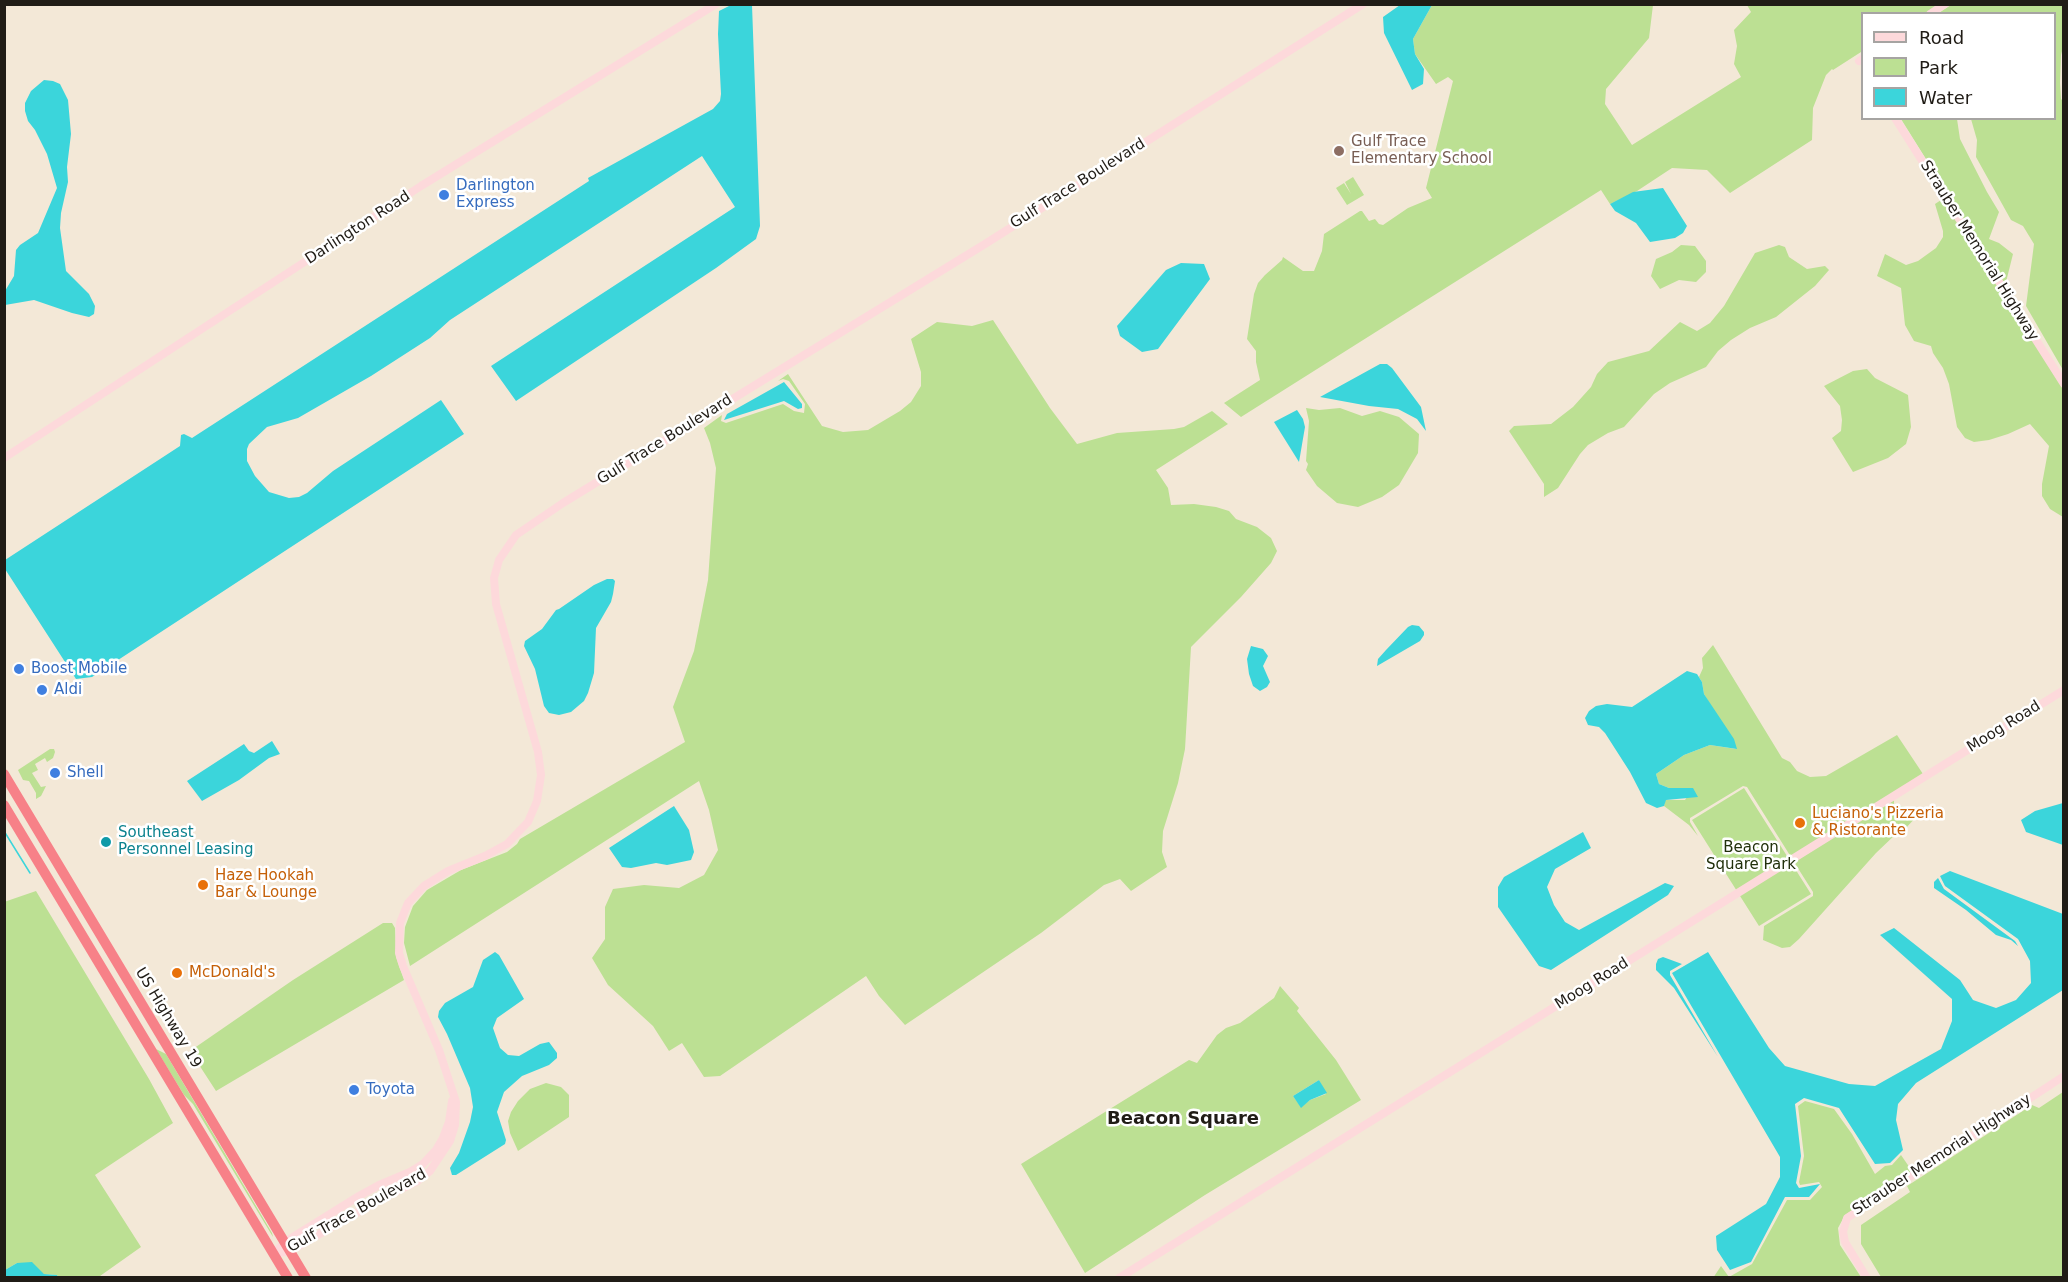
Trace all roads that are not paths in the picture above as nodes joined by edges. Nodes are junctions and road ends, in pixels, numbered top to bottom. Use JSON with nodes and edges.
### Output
{"nodes":[{"id":1,"x":716,"y":4,"type":"edge"},
{"id":2,"x":1363,"y":4,"type":"edge"},
{"id":3,"x":1896,"y":120,"type":"edge"},
{"id":4,"x":2064,"y":384,"type":"edge"},
{"id":5,"x":4,"y":458,"type":"edge"},
{"id":6,"x":2064,"y":690,"type":"edge"},
{"id":7,"x":4,"y":774,"type":"edge"},
{"id":8,"x":4,"y":805,"type":"edge"},
{"id":9,"x":99,"y":963,"type":"junction"},
{"id":10,"x":171,"y":1052,"type":"junction"},
{"id":11,"x":2064,"y":1076,"type":"edge"},
{"id":12,"x":452,"y":1089,"type":"junction"},
{"id":13,"x":359,"y":1196,"type":"junction"},
{"id":14,"x":343,"y":1220,"type":"junction"},
{"id":15,"x":287,"y":1246,"type":"junction"},
{"id":16,"x":273,"y":1254,"type":"junction"},
{"id":17,"x":288,"y":1278,"type":"edge"},
{"id":18,"x":306,"y":1278,"type":"edge"},
{"id":19,"x":1119,"y":1278,"type":"edge"},
{"id":20,"x":1867,"y":1278,"type":"edge"}],
"edges":[{"from":1,"to":5,"type":"street","name":"Darlington Road"},
{"from":2,"to":12,"type":"street","name":"Gulf Trace Boulevard"},
{"from":3,"to":4,"type":"street","name":"Strauber Memorial Highway"},
{"from":6,"to":19,"type":"street","name":"Moog Road"},
{"from":7,"to":10,"type":"highway","name":"US Highway 19"},
{"from":8,"to":9,"type":"highway","name":"US Highway 19"},
{"from":9,"to":10,"type":"highway"},
{"from":9,"to":16,"type":"highway","name":"US Highway 19"},
{"from":10,"to":15,"type":"highway","name":"US Highway 19"},
{"from":11,"to":20,"type":"street","name":"Strauber Memorial Highway"},
{"from":12,"to":13,"type":"street","name":"Gulf Trace Boulevard"},
{"from":12,"to":14,"type":"street","name":"Gulf Trace Boulevard"},
{"from":13,"to":14,"type":"street"},
{"from":13,"to":15,"type":"street","name":"Gulf Trace Boulevard"},
{"from":14,"to":15,"type":"street","name":"Gulf Trace Boulevard"},
{"from":15,"to":16,"type":"street","name":"Gulf Trace Boulevard"},
{"from":15,"to":18,"type":"highway","name":"US Highway 19"},
{"from":16,"to":17,"type":"highway","name":"US Highway 19"}]}
